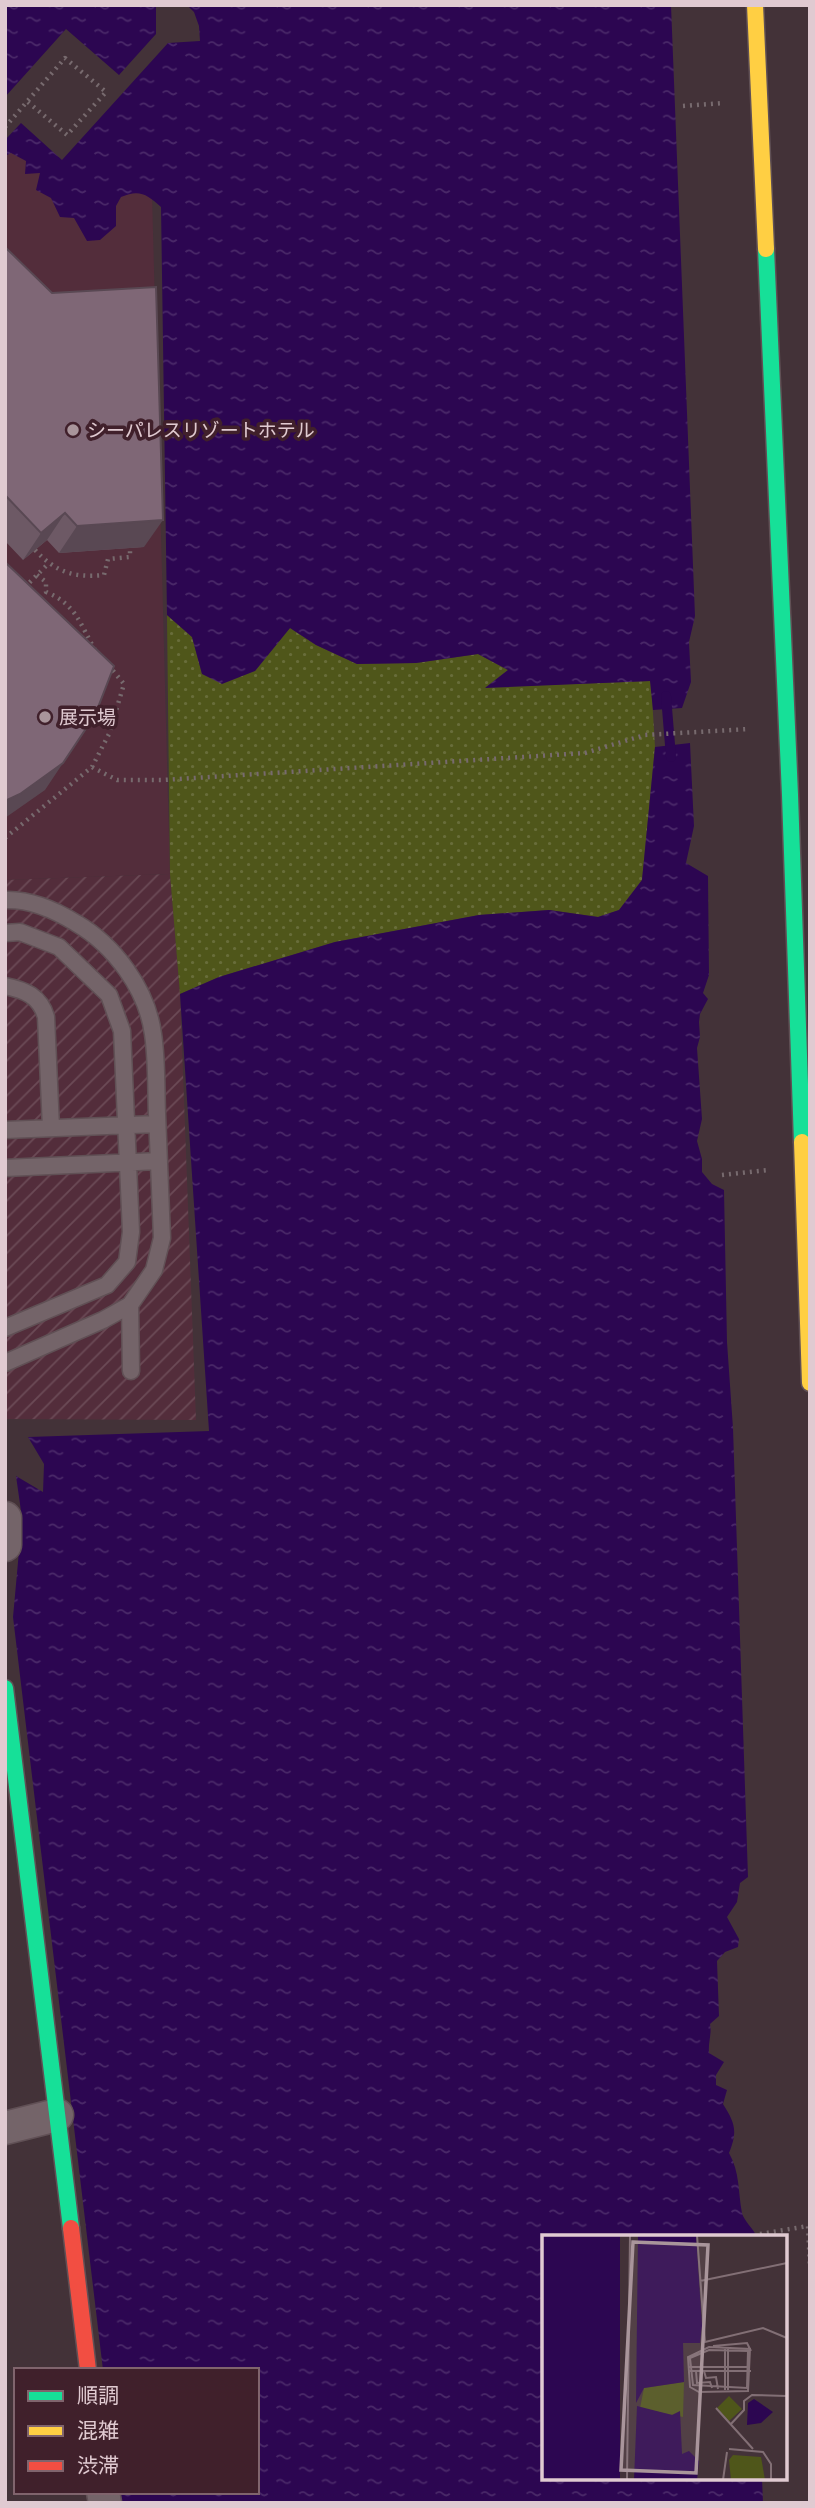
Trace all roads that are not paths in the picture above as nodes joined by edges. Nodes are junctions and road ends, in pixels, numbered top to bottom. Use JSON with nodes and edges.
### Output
{"nodes":[{"id":1,"x":755,"y":5,"type":"edge"},
{"id":2,"x":5,"y":900,"type":"edge"},
{"id":3,"x":5,"y":933,"type":"edge"},
{"id":4,"x":5,"y":986,"type":"edge"},
{"id":5,"x":157,"y":1124,"type":"junction"},
{"id":6,"x":127,"y":1125,"type":"junction"},
{"id":7,"x":51,"y":1128,"type":"junction"},
{"id":8,"x":5,"y":1130,"type":"edge"},
{"id":9,"x":159,"y":1161,"type":"junction"},
{"id":10,"x":128,"y":1162,"type":"junction"},
{"id":11,"x":5,"y":1168,"type":"edge"},
{"id":12,"x":130,"y":1305,"type":"junction"},
{"id":13,"x":5,"y":1328,"type":"edge"},
{"id":14,"x":5,"y":1363,"type":"edge"},
{"id":15,"x":131,"y":1371,"type":"dead end"},
{"id":16,"x":810,"y":1383,"type":"edge"},
{"id":17,"x":5,"y":1518,"type":"edge"},
{"id":18,"x":5,"y":1545,"type":"edge"},
{"id":19,"x":5,"y":1688,"type":"edge"},
{"id":20,"x":57,"y":2115,"type":"junction"},
{"id":21,"x":5,"y":2128,"type":"edge"},
{"id":22,"x":88,"y":2368,"type":"edge"}],
"edges":[{"from":1,"to":16,"type":"street"},
{"from":2,"to":5,"type":"lane"},
{"from":3,"to":6,"type":"lane"},
{"from":4,"to":7,"type":"lane"},
{"from":5,"to":6,"type":"lane"},
{"from":5,"to":9,"type":"lane"},
{"from":6,"to":7,"type":"lane"},
{"from":6,"to":10,"type":"lane"},
{"from":7,"to":8,"type":"lane"},
{"from":9,"to":10,"type":"lane"},
{"from":9,"to":12,"type":"lane"},
{"from":10,"to":11,"type":"lane"},
{"from":10,"to":13,"type":"lane"},
{"from":12,"to":14,"type":"lane"},
{"from":12,"to":15,"type":"lane"},
{"from":17,"to":18,"type":"street"},
{"from":19,"to":20,"type":"street"},
{"from":20,"to":21,"type":"street"},
{"from":20,"to":22,"type":"street"}]}
